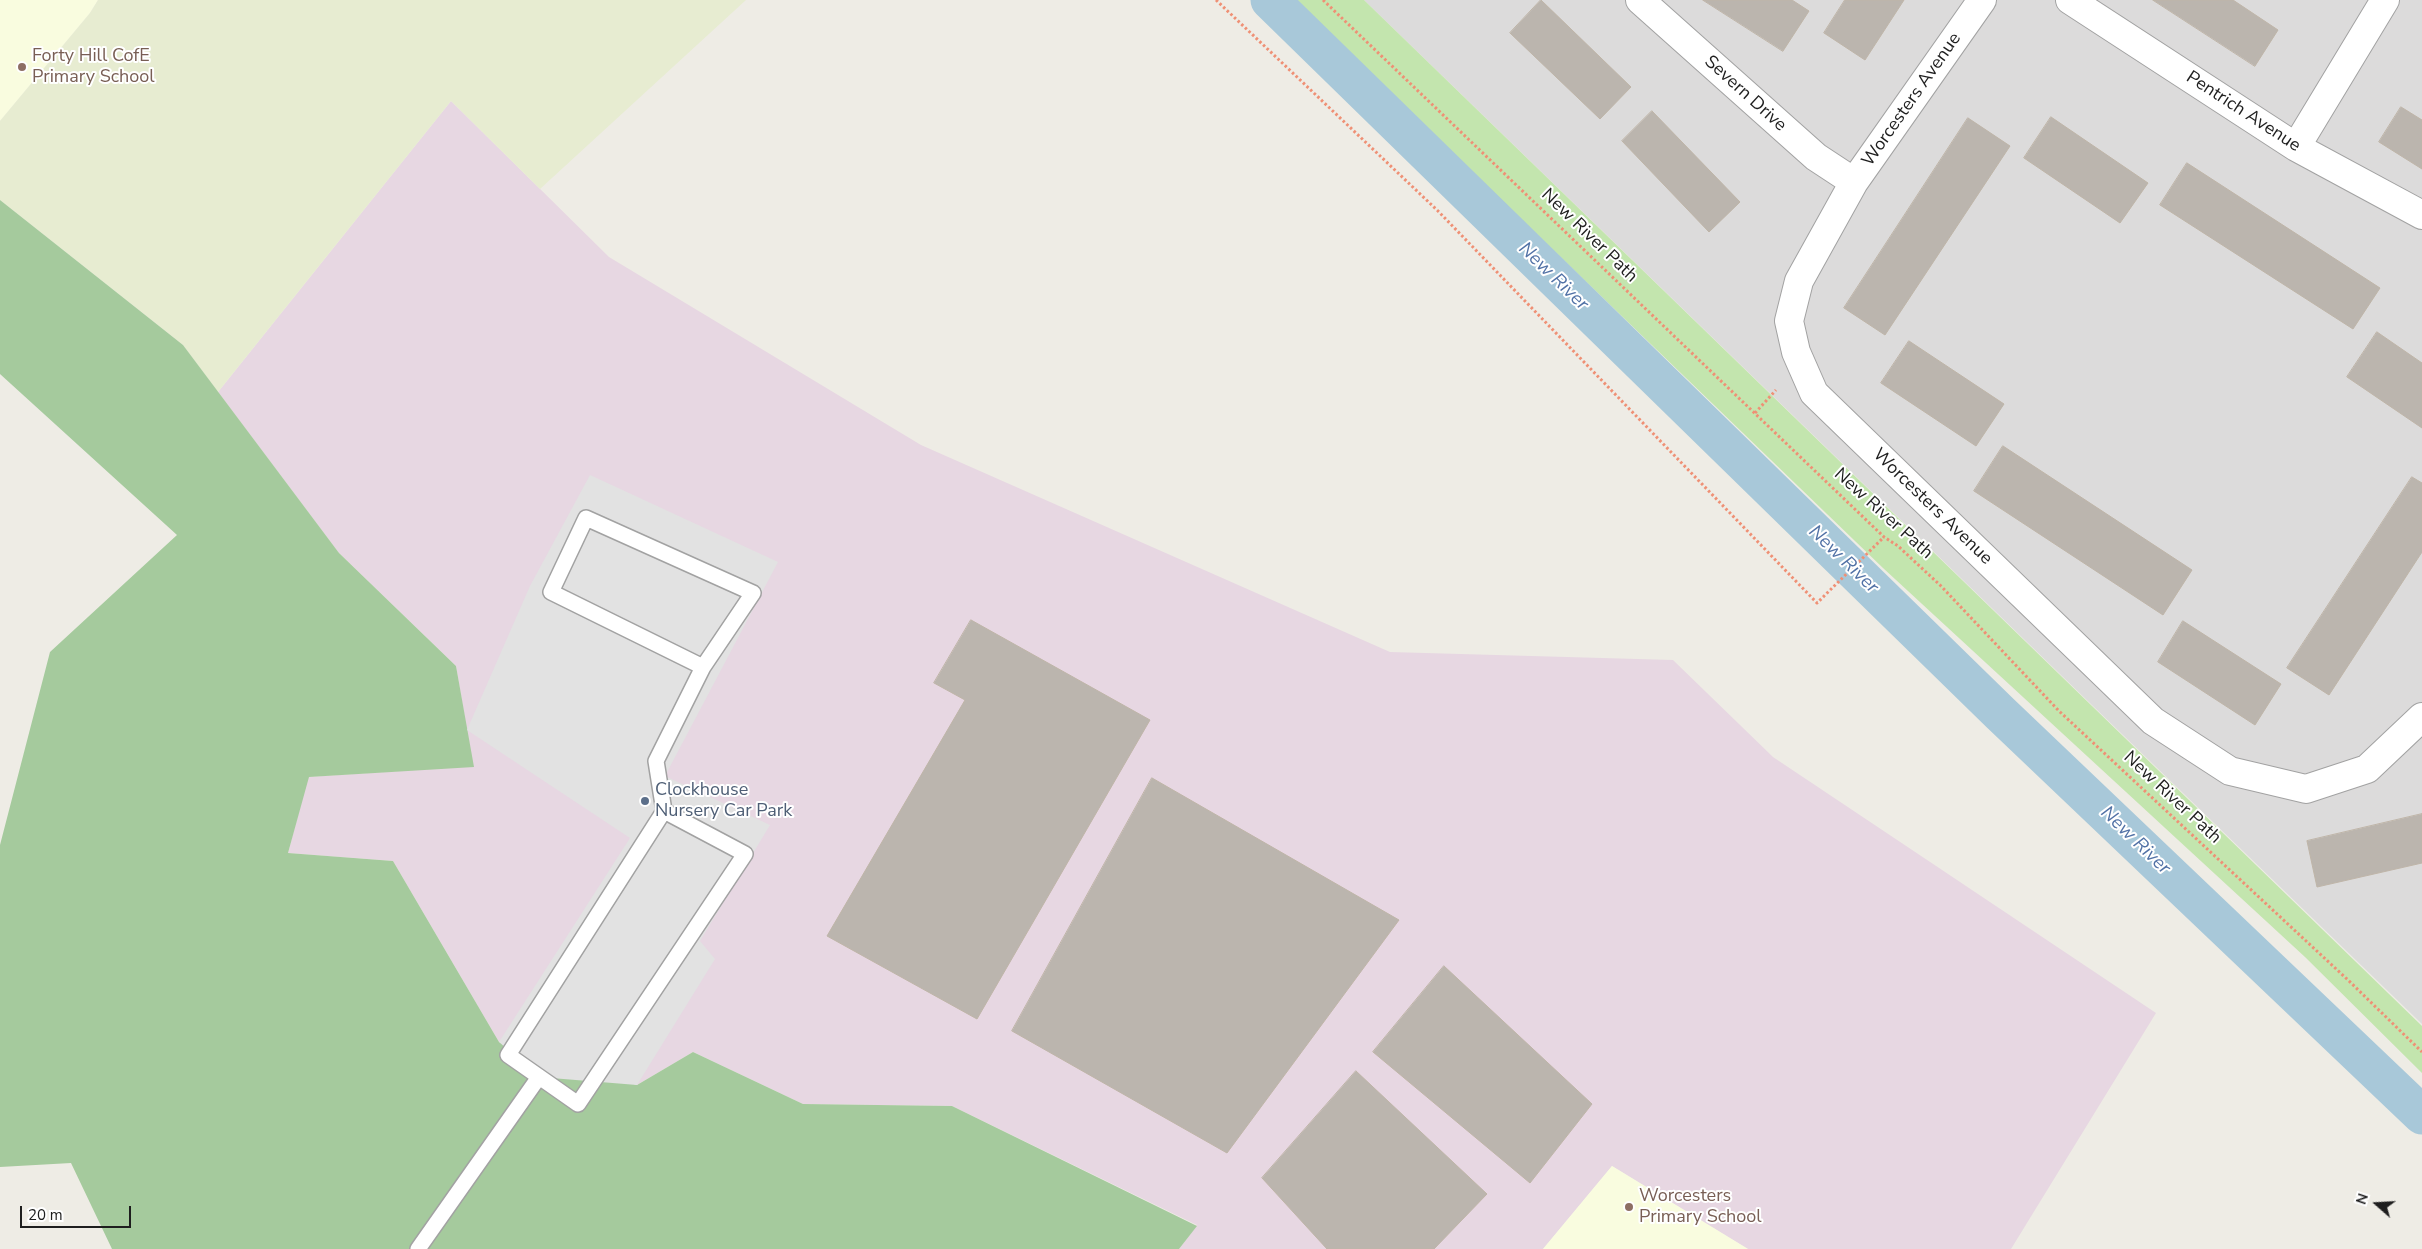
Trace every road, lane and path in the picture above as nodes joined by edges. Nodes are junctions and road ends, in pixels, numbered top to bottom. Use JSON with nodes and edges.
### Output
{"nodes":[{"id":1,"x":1216,"y":0,"type":"edge"},
{"id":2,"x":1323,"y":0,"type":"edge"},
{"id":3,"x":1640,"y":0,"type":"edge"},
{"id":4,"x":1982,"y":0,"type":"edge"},
{"id":5,"x":2070,"y":0,"type":"edge"},
{"id":6,"x":2385,"y":0,"type":"edge"},
{"id":7,"x":2296,"y":147,"type":"junction"},
{"id":8,"x":1854,"y":182,"type":"junction"},
{"id":9,"x":2422,"y":215,"type":"edge"},
{"id":10,"x":1758,"y":409,"type":"dead end"},
{"id":11,"x":1755,"y":413,"type":"junction"},
{"id":12,"x":1884,"y":537,"type":"junction"},
{"id":13,"x":704,"y":667,"type":"junction"},
{"id":14,"x":2422,"y":717,"type":"edge"},
{"id":15,"x":664,"y":811,"type":"junction"},
{"id":16,"x":2422,"y":1052,"type":"edge"},
{"id":17,"x":539,"y":1077,"type":"junction"},
{"id":18,"x":418,"y":1249,"type":"edge"}],
"edges":[{"from":1,"to":12,"type":"path"},
{"from":2,"to":11,"type":"path","name":"New River Path"},
{"from":3,"to":8,"type":"street","name":"Severn Drive"},
{"from":4,"to":8,"type":"street","name":"Worcesters Avenue"},
{"from":5,"to":7,"type":"street","name":"Pentrich Avenue"},
{"from":6,"to":7,"type":"street"},
{"from":7,"to":9,"type":"street","name":"Pentrich Avenue"},
{"from":8,"to":14,"type":"street","name":"Worcesters Avenue"},
{"from":10,"to":11,"type":"path"},
{"from":11,"to":12,"type":"path","name":"New River Path"},
{"from":12,"to":16,"type":"path","name":"New River Path"},
{"from":13,"to":13,"type":"lane"},
{"from":13,"to":15,"type":"lane"},
{"from":15,"to":17,"type":"lane"},
{"from":15,"to":17,"type":"lane"},
{"from":17,"to":18,"type":"lane"}]}
